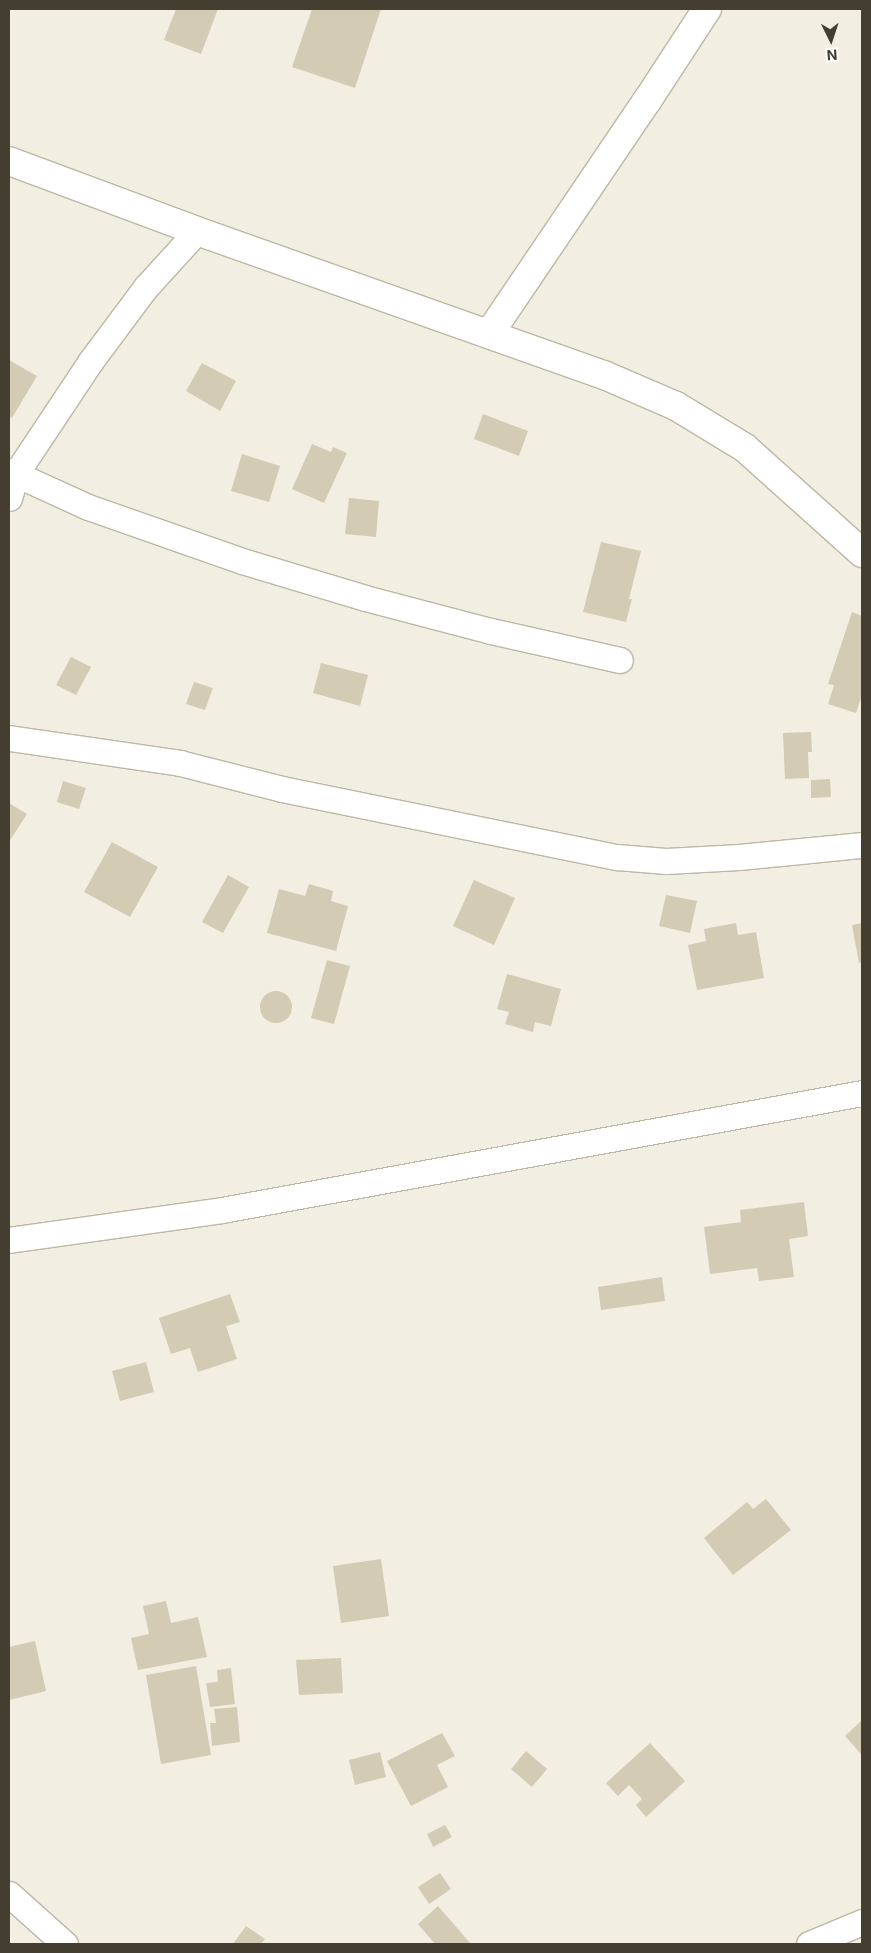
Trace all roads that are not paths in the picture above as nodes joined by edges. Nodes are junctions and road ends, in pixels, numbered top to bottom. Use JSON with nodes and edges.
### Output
{"nodes":[{"id":1,"x":707,"y":9,"type":"edge"},
{"id":2,"x":9,"y":161,"type":"edge"},
{"id":3,"x":196,"y":231,"type":"junction"},
{"id":4,"x":489,"y":334,"type":"junction"},
{"id":5,"x":13,"y":472,"type":"edge"},
{"id":6,"x":9,"y":498,"type":"edge"},
{"id":7,"x":862,"y":553,"type":"edge"},
{"id":8,"x":620,"y":660,"type":"dead end"},
{"id":9,"x":9,"y":738,"type":"edge"},
{"id":10,"x":862,"y":845,"type":"edge"},
{"id":11,"x":862,"y":1093,"type":"edge"},
{"id":12,"x":9,"y":1240,"type":"edge"},
{"id":13,"x":9,"y":1894,"type":"edge"},
{"id":14,"x":862,"y":1922,"type":"edge"},
{"id":15,"x":65,"y":1944,"type":"edge"},
{"id":16,"x":809,"y":1944,"type":"edge"}],
"edges":[{"from":1,"to":4,"type":"street"},
{"from":2,"to":3,"type":"street"},
{"from":3,"to":4,"type":"street"},
{"from":3,"to":5,"type":"street"},
{"from":4,"to":7,"type":"street"},
{"from":5,"to":6,"type":"street"},
{"from":5,"to":8,"type":"street"},
{"from":9,"to":10,"type":"street"},
{"from":11,"to":12,"type":"street"},
{"from":13,"to":15,"type":"street"},
{"from":14,"to":16,"type":"street"}]}
